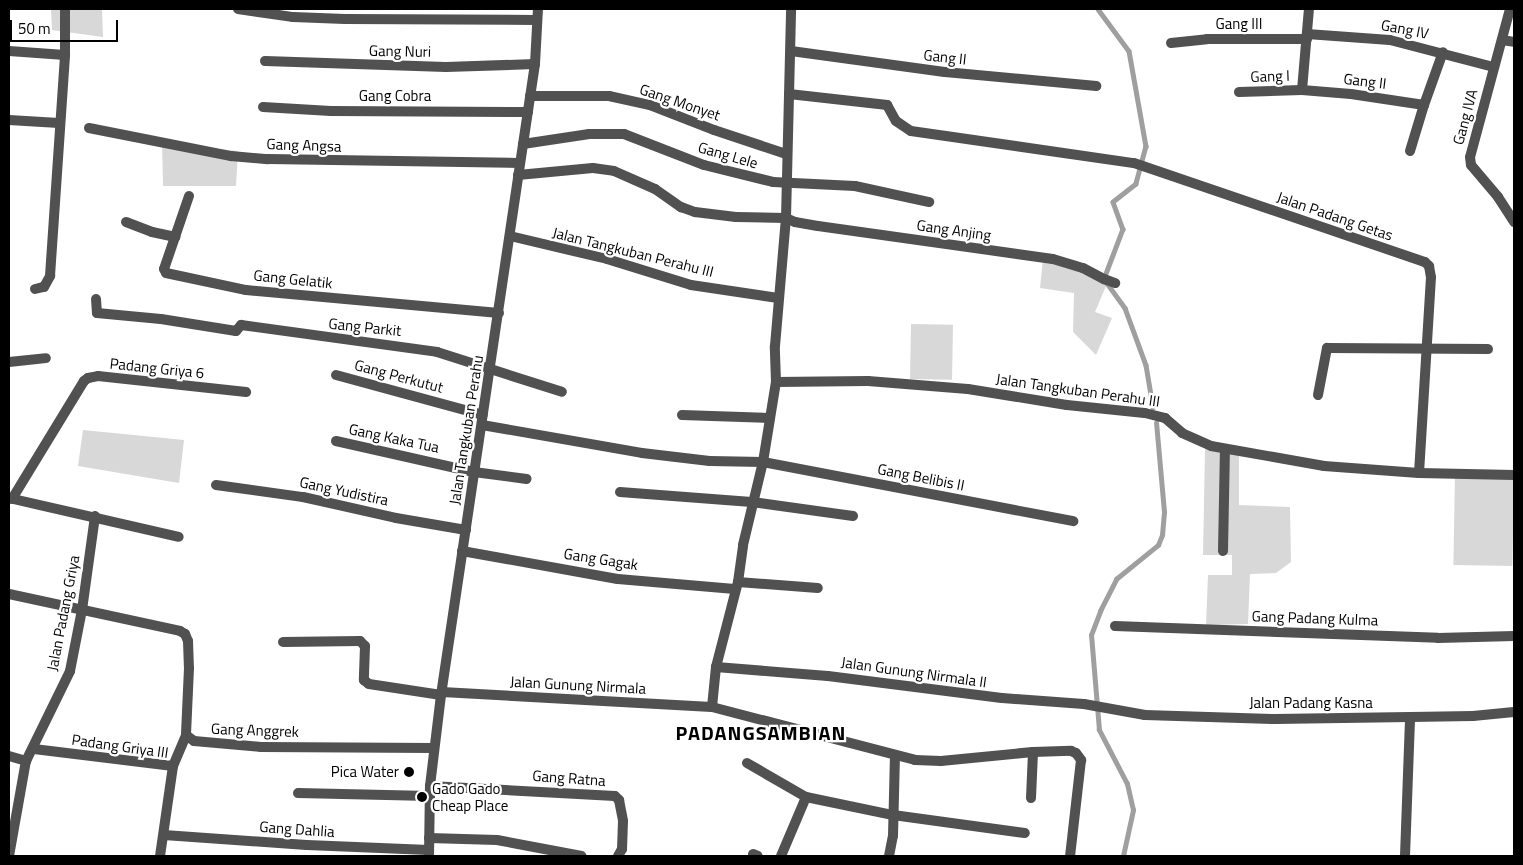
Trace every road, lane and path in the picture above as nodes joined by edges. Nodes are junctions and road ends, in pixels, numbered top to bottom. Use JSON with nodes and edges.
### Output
{"nodes":[{"id":1,"x":65,"y":9,"type":"edge"},
{"id":2,"x":238,"y":9,"type":"edge"},
{"id":3,"x":538,"y":9,"type":"edge"},
{"id":4,"x":791,"y":9,"type":"edge"},
{"id":5,"x":1309,"y":9,"type":"edge"},
{"id":6,"x":1510,"y":9,"type":"edge"},
{"id":7,"x":537,"y":20,"type":"junction"},
{"id":8,"x":1307,"y":36,"type":"junction"},
{"id":9,"x":1502,"y":40,"type":"junction"},
{"id":10,"x":1514,"y":42,"type":"edge"},
{"id":11,"x":1171,"y":43,"type":"dead end"},
{"id":12,"x":9,"y":51,"type":"edge"},
{"id":13,"x":791,"y":52,"type":"junction"},
{"id":14,"x":1444,"y":52,"type":"junction"},
{"id":15,"x":66,"y":55,"type":"junction"},
{"id":16,"x":265,"y":60,"type":"dead end"},
{"id":17,"x":535,"y":64,"type":"junction"},
{"id":18,"x":1494,"y":67,"type":"junction"},
{"id":19,"x":1096,"y":86,"type":"dead end"},
{"id":20,"x":1302,"y":90,"type":"junction"},
{"id":21,"x":1239,"y":92,"type":"dead end"},
{"id":22,"x":789,"y":94,"type":"junction"},
{"id":23,"x":530,"y":96,"type":"junction"},
{"id":24,"x":1424,"y":104,"type":"junction"},
{"id":25,"x":262,"y":107,"type":"dead end"},
{"id":26,"x":528,"y":112,"type":"junction"},
{"id":27,"x":9,"y":120,"type":"edge"},
{"id":28,"x":59,"y":123,"type":"junction"},
{"id":29,"x":89,"y":128,"type":"dead end"},
{"id":30,"x":523,"y":144,"type":"junction"},
{"id":31,"x":1410,"y":151,"type":"dead end"},
{"id":32,"x":786,"y":154,"type":"junction"},
{"id":33,"x":520,"y":164,"type":"junction"},
{"id":34,"x":518,"y":175,"type":"junction"},
{"id":35,"x":786,"y":182,"type":"junction"},
{"id":36,"x":189,"y":196,"type":"dead end"},
{"id":37,"x":929,"y":202,"type":"dead end"},
{"id":38,"x":786,"y":218,"type":"junction"},
{"id":39,"x":126,"y":222,"type":"dead end"},
{"id":40,"x":1514,"y":222,"type":"edge"},
{"id":41,"x":510,"y":236,"type":"junction"},
{"id":42,"x":175,"y":237,"type":"junction"},
{"id":43,"x":1115,"y":283,"type":"dead end"},
{"id":44,"x":35,"y":290,"type":"dead end"},
{"id":45,"x":778,"y":298,"type":"junction"},
{"id":46,"x":96,"y":300,"type":"dead end"},
{"id":47,"x":499,"y":312,"type":"junction"},
{"id":48,"x":1426,"y":347,"type":"junction"},
{"id":49,"x":1488,"y":349,"type":"dead end"},
{"id":50,"x":46,"y":358,"type":"dead end"},
{"id":51,"x":9,"y":362,"type":"edge"},
{"id":52,"x":491,"y":368,"type":"junction"},
{"id":53,"x":336,"y":375,"type":"dead end"},
{"id":54,"x":776,"y":382,"type":"junction"},
{"id":55,"x":246,"y":392,"type":"dead end"},
{"id":56,"x":562,"y":392,"type":"dead end"},
{"id":57,"x":1318,"y":395,"type":"dead end"},
{"id":58,"x":682,"y":416,"type":"dead end"},
{"id":59,"x":770,"y":418,"type":"junction"},
{"id":60,"x":482,"y":420,"type":"junction"},
{"id":61,"x":336,"y":441,"type":"dead end"},
{"id":62,"x":1225,"y":449,"type":"junction"},
{"id":63,"x":763,"y":462,"type":"junction"},
{"id":64,"x":474,"y":472,"type":"junction"},
{"id":65,"x":1419,"y":472,"type":"junction"},
{"id":66,"x":1514,"y":475,"type":"edge"},
{"id":67,"x":528,"y":479,"type":"dead end"},
{"id":68,"x":216,"y":485,"type":"dead end"},
{"id":69,"x":620,"y":492,"type":"dead end"},
{"id":70,"x":10,"y":498,"type":"edge"},
{"id":71,"x":752,"y":502,"type":"junction"},
{"id":72,"x":95,"y":516,"type":"junction"},
{"id":73,"x":853,"y":516,"type":"dead end"},
{"id":74,"x":1073,"y":521,"type":"dead end"},
{"id":75,"x":466,"y":530,"type":"junction"},
{"id":76,"x":179,"y":537,"type":"dead end"},
{"id":77,"x":462,"y":551,"type":"junction"},
{"id":78,"x":1223,"y":551,"type":"dead end"},
{"id":79,"x":737,"y":586,"type":"junction"},
{"id":80,"x":818,"y":588,"type":"dead end"},
{"id":81,"x":9,"y":594,"type":"edge"},
{"id":82,"x":82,"y":610,"type":"junction"},
{"id":83,"x":1115,"y":626,"type":"dead end"},
{"id":84,"x":1514,"y":636,"type":"edge"},
{"id":85,"x":283,"y":642,"type":"dead end"},
{"id":86,"x":716,"y":667,"type":"junction"},
{"id":87,"x":441,"y":693,"type":"junction"},
{"id":88,"x":712,"y":707,"type":"junction"},
{"id":89,"x":1108,"y":709,"type":"joint"},
{"id":90,"x":1514,"y":712,"type":"edge"},
{"id":91,"x":1410,"y":717,"type":"junction"},
{"id":92,"x":186,"y":735,"type":"junction"},
{"id":93,"x":434,"y":748,"type":"junction"},
{"id":94,"x":34,"y":749,"type":"junction"},
{"id":95,"x":1033,"y":752,"type":"junction"},
{"id":96,"x":9,"y":756,"type":"edge"},
{"id":97,"x":895,"y":756,"type":"junction"},
{"id":98,"x":26,"y":761,"type":"junction"},
{"id":99,"x":747,"y":764,"type":"dead end"},
{"id":100,"x":173,"y":766,"type":"junction"},
{"id":101,"x":430,"y":791,"type":"junction"},
{"id":102,"x":298,"y":792,"type":"dead end"},
{"id":103,"x":806,"y":797,"type":"junction"},
{"id":104,"x":1031,"y":798,"type":"dead end"},
{"id":105,"x":893,"y":815,"type":"junction"},
{"id":106,"x":1025,"y":833,"type":"dead end"},
{"id":107,"x":164,"y":835,"type":"junction"},
{"id":108,"x":429,"y":838,"type":"junction"},
{"id":109,"x":429,"y":853,"type":"edge"},
{"id":110,"x":9,"y":855,"type":"edge"},
{"id":111,"x":17,"y":856,"type":"edge"},
{"id":112,"x":160,"y":856,"type":"edge"},
{"id":113,"x":582,"y":856,"type":"edge"},
{"id":114,"x":618,"y":856,"type":"edge"},
{"id":115,"x":781,"y":856,"type":"edge"},
{"id":116,"x":889,"y":856,"type":"edge"},
{"id":117,"x":1070,"y":856,"type":"edge"},
{"id":118,"x":1405,"y":856,"type":"edge"}],
"edges":[{"from":1,"to":15,"type":"street"},
{"from":2,"to":7,"type":"street"},
{"from":3,"to":7,"type":"street","name":"Jalan Tangkuban Perahu"},
{"from":4,"to":13,"type":"street"},
{"from":5,"to":8,"type":"street"},
{"from":6,"to":9,"type":"street","name":"Gang IVA"},
{"from":7,"to":17,"type":"street","name":"Jalan Tangkuban Perahu"},
{"from":8,"to":11,"type":"street","name":"Gang III"},
{"from":8,"to":14,"type":"street","name":"Gang IV"},
{"from":8,"to":20,"type":"street"},
{"from":9,"to":10,"type":"street"},
{"from":9,"to":18,"type":"street","name":"Gang IVA"},
{"from":12,"to":15,"type":"street"},
{"from":13,"to":19,"type":"street","name":"Gang II"},
{"from":13,"to":22,"type":"street"},
{"from":14,"to":18,"type":"street","name":"Gang IV"},
{"from":14,"to":24,"type":"street"},
{"from":15,"to":28,"type":"street"},
{"from":16,"to":17,"type":"street","name":"Gang Nuri"},
{"from":17,"to":23,"type":"street","name":"Jalan Tangkuban Perahu"},
{"from":18,"to":40,"type":"street","name":"Gang IVA"},
{"from":20,"to":21,"type":"street","name":"Gang I"},
{"from":20,"to":24,"type":"street","name":"Gang II"},
{"from":22,"to":32,"type":"street"},
{"from":22,"to":48,"type":"street","name":"Jalan Padang Getas"},
{"from":23,"to":26,"type":"street","name":"Jalan Tangkuban Perahu"},
{"from":23,"to":32,"type":"street","name":"Gang Monyet"},
{"from":24,"to":31,"type":"street"},
{"from":25,"to":26,"type":"street","name":"Gang Cobra"},
{"from":26,"to":30,"type":"street","name":"Jalan Tangkuban Perahu"},
{"from":27,"to":28,"type":"street"},
{"from":28,"to":44,"type":"street"},
{"from":29,"to":33,"type":"street","name":"Gang Angsa"},
{"from":30,"to":33,"type":"street","name":"Jalan Tangkuban Perahu"},
{"from":30,"to":35,"type":"street","name":"Gang Lele"},
{"from":32,"to":35,"type":"street"},
{"from":33,"to":34,"type":"street","name":"Jalan Tangkuban Perahu"},
{"from":34,"to":38,"type":"street","name":"Gang Anjing"},
{"from":34,"to":41,"type":"street","name":"Jalan Tangkuban Perahu"},
{"from":35,"to":37,"type":"street","name":"Gang Lele"},
{"from":35,"to":38,"type":"street"},
{"from":36,"to":42,"type":"street","name":"Gang Gelatik"},
{"from":38,"to":43,"type":"street","name":"Gang Anjing"},
{"from":38,"to":45,"type":"street"},
{"from":39,"to":42,"type":"street"},
{"from":41,"to":45,"type":"street","name":"Jalan Tangkuban Perahu III"},
{"from":41,"to":47,"type":"street","name":"Jalan Tangkuban Perahu"},
{"from":42,"to":47,"type":"street","name":"Gang Gelatik"},
{"from":45,"to":54,"type":"street"},
{"from":46,"to":52,"type":"street","name":"Gang Parkit"},
{"from":47,"to":52,"type":"street","name":"Jalan Tangkuban Perahu"},
{"from":48,"to":49,"type":"street"},
{"from":48,"to":57,"type":"street"},
{"from":48,"to":65,"type":"street","name":"Jalan Padang Getas"},
{"from":50,"to":51,"type":"street"},
{"from":52,"to":56,"type":"street"},
{"from":52,"to":60,"type":"street","name":"Jalan Tangkuban Perahu"},
{"from":53,"to":60,"type":"street","name":"Gang Perkutut"},
{"from":54,"to":59,"type":"street"},
{"from":54,"to":62,"type":"street","name":"Jalan Tangkuban Perahu III"},
{"from":55,"to":70,"type":"street","name":"Padang Griya 6"},
{"from":58,"to":59,"type":"street"},
{"from":59,"to":63,"type":"street"},
{"from":60,"to":63,"type":"street","name":"Gang Perkutut"},
{"from":60,"to":64,"type":"street","name":"Jalan Tangkuban Perahu"},
{"from":61,"to":64,"type":"street","name":"Gang Kaka Tua"},
{"from":62,"to":65,"type":"street","name":"Jalan Tangkuban Perahu III"},
{"from":62,"to":78,"type":"street"},
{"from":63,"to":71,"type":"street"},
{"from":63,"to":74,"type":"street","name":"Gang Belibis II"},
{"from":64,"to":67,"type":"street","name":"Gang Kaka Tua"},
{"from":64,"to":75,"type":"street","name":"Jalan Tangkuban Perahu"},
{"from":65,"to":66,"type":"street","name":"Jalan Tangkuban Perahu III"},
{"from":68,"to":75,"type":"street","name":"Gang Yudistira"},
{"from":69,"to":71,"type":"street"},
{"from":70,"to":72,"type":"street"},
{"from":71,"to":73,"type":"street"},
{"from":71,"to":79,"type":"street"},
{"from":72,"to":76,"type":"street"},
{"from":72,"to":82,"type":"street","name":"Jalan Padang Griya"},
{"from":75,"to":77,"type":"street","name":"Jalan Tangkuban Perahu"},
{"from":77,"to":79,"type":"street","name":"Gang Gagak"},
{"from":77,"to":87,"type":"street","name":"Jalan Tangkuban Perahu"},
{"from":79,"to":80,"type":"street","name":"Gang Gagak"},
{"from":79,"to":86,"type":"street"},
{"from":81,"to":82,"type":"street"},
{"from":82,"to":92,"type":"street"},
{"from":82,"to":94,"type":"street","name":"Jalan Padang Griya"},
{"from":83,"to":84,"type":"street","name":"Gang Padang Kulma"},
{"from":85,"to":87,"type":"street","name":"Jalan Gunung Nirmala"},
{"from":86,"to":88,"type":"street"},
{"from":86,"to":89,"type":"street","name":"Jalan Gunung Nirmala II"},
{"from":87,"to":88,"type":"street","name":"Jalan Gunung Nirmala"},
{"from":87,"to":93,"type":"street","name":"Jalan Tangkuban Perahu"},
{"from":88,"to":97,"type":"street","name":"Jalan Gunung Nirmala"},
{"from":89,"to":91,"type":"street","name":"Jalan Padang Kasna"},
{"from":90,"to":91,"type":"street","name":"Jalan Padang Kasna"},
{"from":91,"to":118,"type":"street"},
{"from":92,"to":93,"type":"street","name":"Gang Anggrek"},
{"from":92,"to":100,"type":"street"},
{"from":93,"to":101,"type":"street","name":"Jalan Tangkuban Perahu"},
{"from":94,"to":98,"type":"street","name":"Jalan Padang Griya"},
{"from":94,"to":100,"type":"street","name":"Padang Griya III"},
{"from":95,"to":97,"type":"street","name":"Jalan Gunung Nirmala"},
{"from":95,"to":104,"type":"street"},
{"from":95,"to":117,"type":"street","name":"Jalan Gunung Nirmala"},
{"from":96,"to":98,"type":"street"},
{"from":97,"to":105,"type":"street"},
{"from":98,"to":110,"type":"street","name":"Jalan Padang Griya"},
{"from":99,"to":103,"type":"street"},
{"from":100,"to":107,"type":"street","name":"Padang Griya III"},
{"from":101,"to":102,"type":"street","name":"Gang Ratna"},
{"from":101,"to":108,"type":"street","name":"Jalan Tangkuban Perahu"},
{"from":101,"to":114,"type":"street","name":"Gang Ratna"},
{"from":103,"to":105,"type":"street"},
{"from":103,"to":115,"type":"street"},
{"from":105,"to":106,"type":"street"},
{"from":105,"to":116,"type":"street"},
{"from":107,"to":109,"type":"street","name":"Gang Dahlia"},
{"from":107,"to":112,"type":"street","name":"Padang Griya III"},
{"from":108,"to":109,"type":"street","name":"Jalan Tangkuban Perahu"},
{"from":108,"to":113,"type":"street"},
{"from":110,"to":111,"type":"street"}]}
